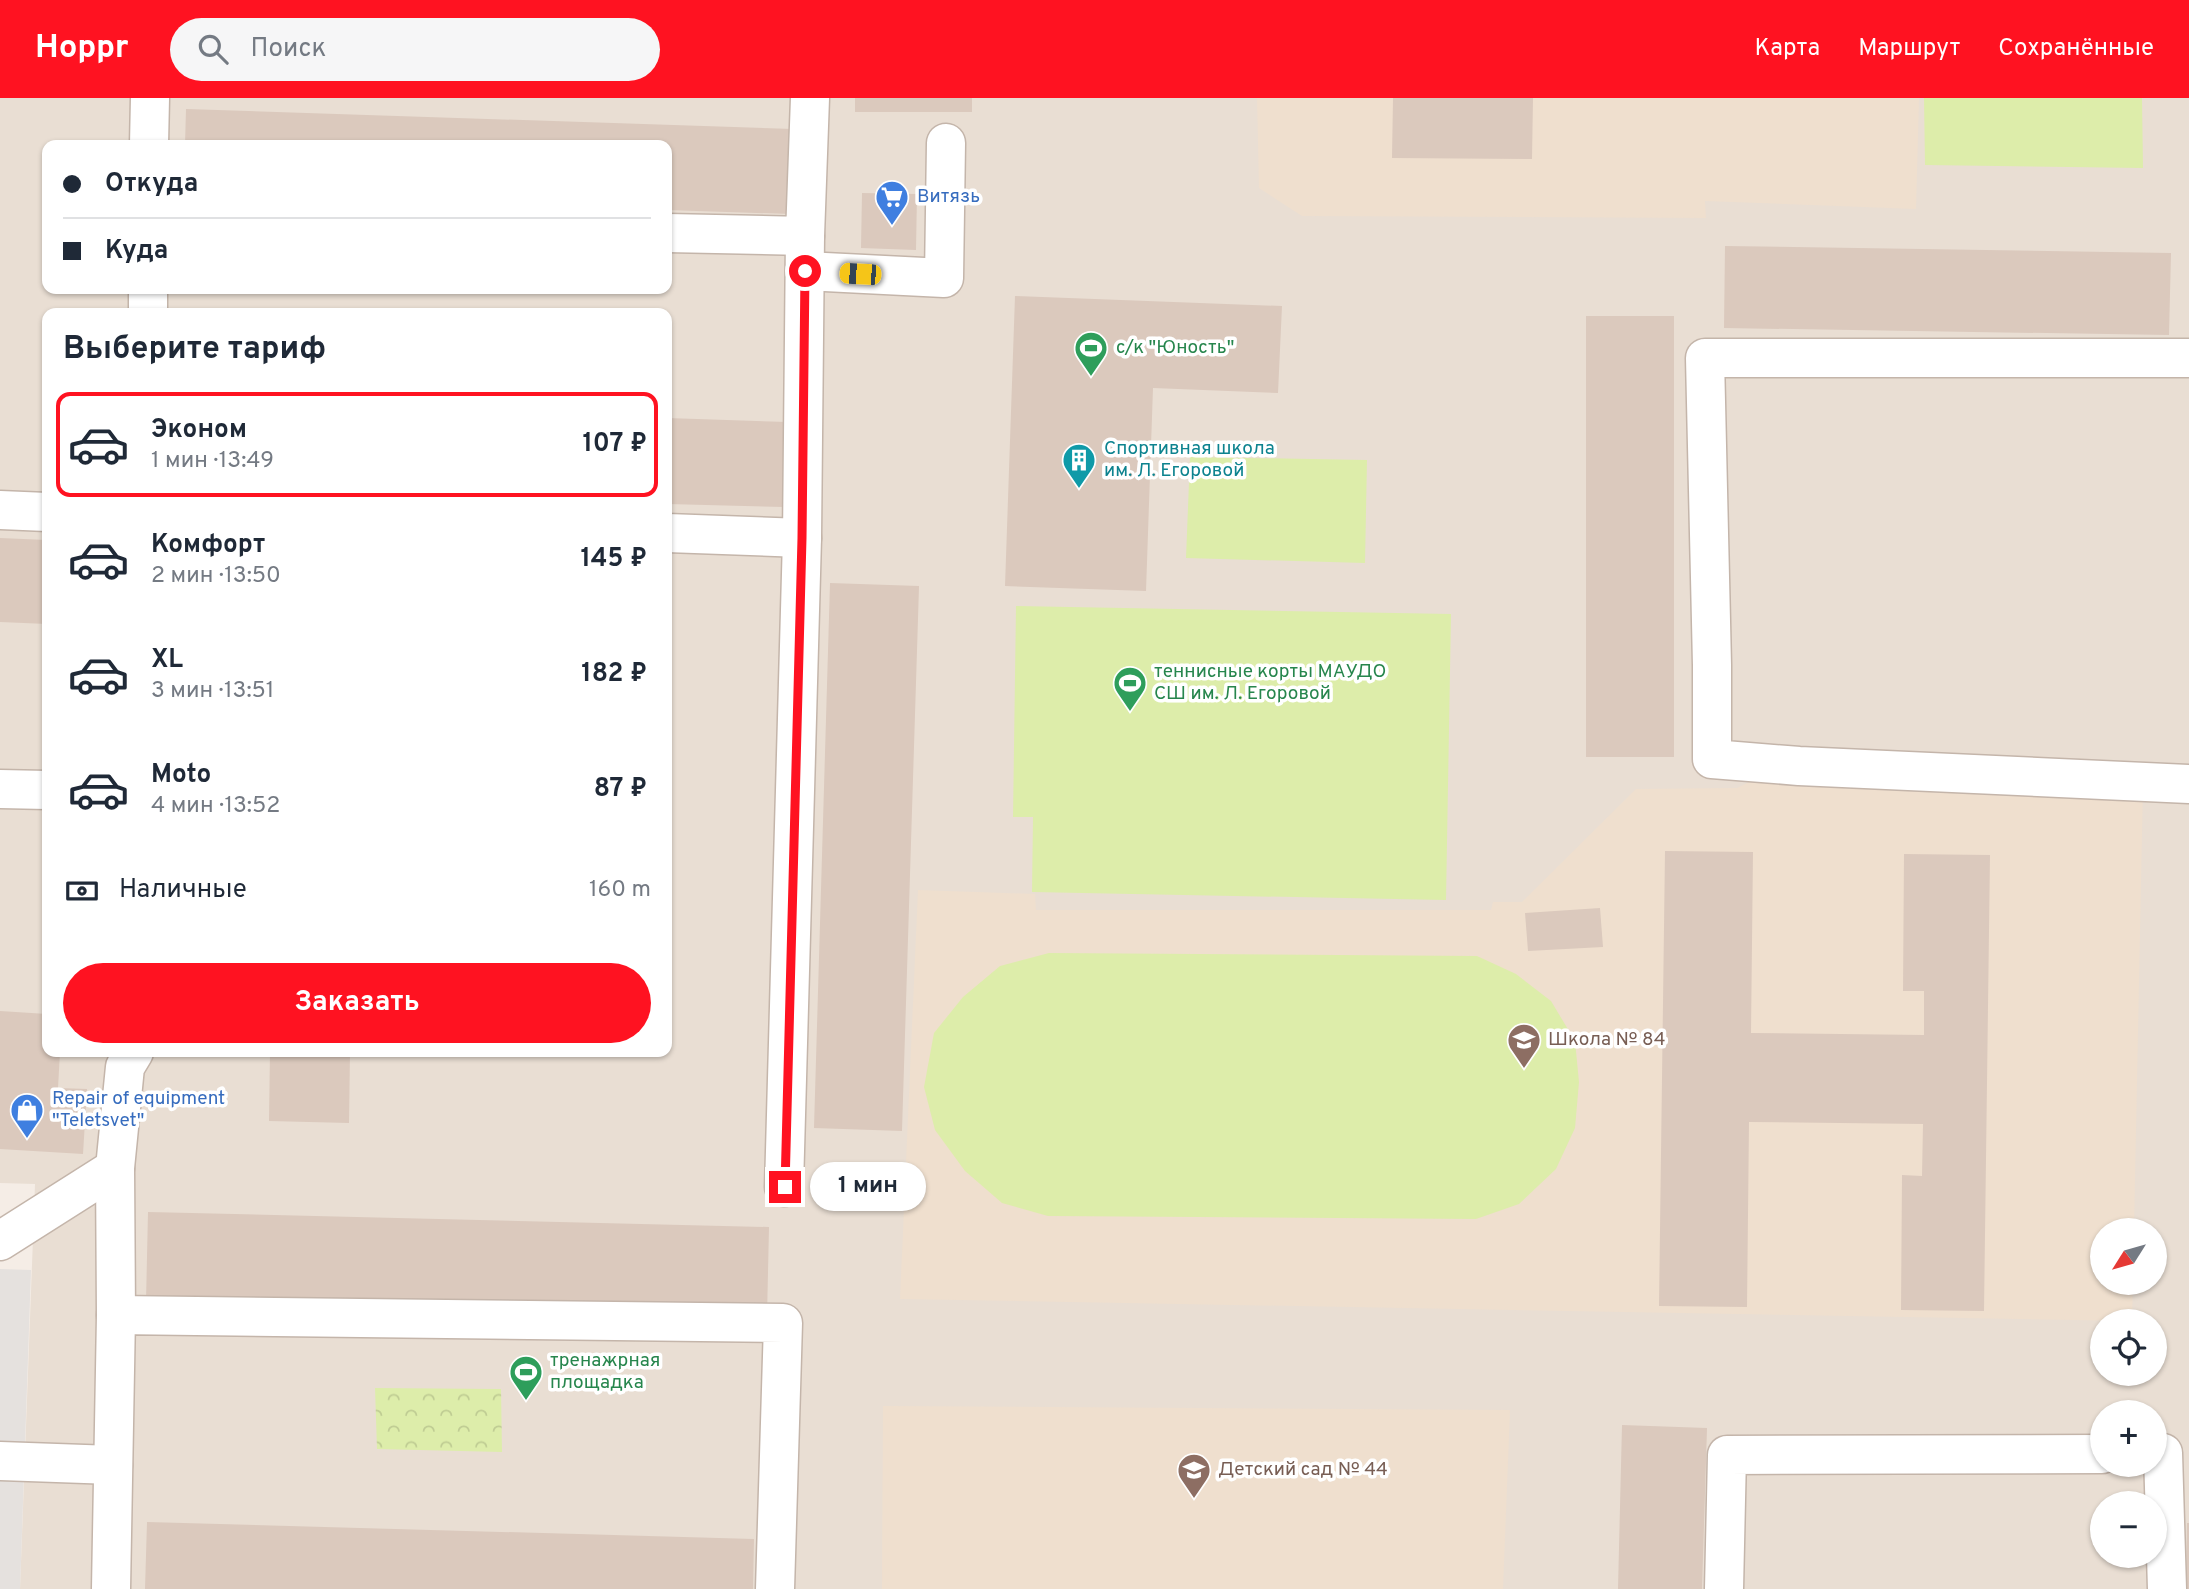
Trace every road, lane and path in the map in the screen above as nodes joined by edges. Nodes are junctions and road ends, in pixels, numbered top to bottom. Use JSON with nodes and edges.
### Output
{"nodes":[{"id":1,"x":150,"y":98,"type":"edge"},
{"id":2,"x":810,"y":98,"type":"edge"},
{"id":3,"x":149,"y":140,"type":"edge"},
{"id":4,"x":946,"y":143,"type":"dead end"},
{"id":5,"x":672,"y":234,"type":"edge"},
{"id":6,"x":805,"y":253,"type":"junction"},
{"id":7,"x":2189,"y":358,"type":"edge"},
{"id":8,"x":0,"y":510,"type":"edge"},
{"id":9,"x":42,"y":512,"type":"edge"},
{"id":10,"x":672,"y":533,"type":"edge"},
{"id":11,"x":802,"y":538,"type":"junction"},
{"id":12,"x":2189,"y":783,"type":"edge"},
{"id":13,"x":0,"y":789,"type":"edge"},
{"id":14,"x":42,"y":790,"type":"edge"},
{"id":15,"x":131,"y":1057,"type":"edge"},
{"id":16,"x":115,"y":1168,"type":"junction"},
{"id":17,"x":785,"y":1187,"type":"dead end"},
{"id":18,"x":0,"y":1241,"type":"edge"},
{"id":19,"x":116,"y":1315,"type":"junction"},
{"id":20,"x":2090,"y":1454,"type":"edge"},
{"id":21,"x":0,"y":1461,"type":"edge"},
{"id":22,"x":113,"y":1465,"type":"junction"},
{"id":23,"x":2164,"y":1477,"type":"edge"},
{"id":24,"x":111,"y":1589,"type":"edge"},
{"id":25,"x":775,"y":1589,"type":"edge"},
{"id":26,"x":1724,"y":1589,"type":"edge"},
{"id":27,"x":2166,"y":1589,"type":"edge"}],
"edges":[{"from":1,"to":3,"type":"lane"},
{"from":2,"to":6,"type":"lane"},
{"from":4,"to":6,"type":"lane"},
{"from":5,"to":6,"type":"lane"},
{"from":6,"to":11,"type":"lane"},
{"from":7,"to":12,"type":"lane"},
{"from":8,"to":9,"type":"lane"},
{"from":10,"to":11,"type":"lane"},
{"from":11,"to":17,"type":"lane"},
{"from":13,"to":14,"type":"lane"},
{"from":15,"to":16,"type":"lane"},
{"from":16,"to":18,"type":"lane"},
{"from":16,"to":19,"type":"lane"},
{"from":19,"to":22,"type":"lane"},
{"from":19,"to":25,"type":"lane"},
{"from":20,"to":26,"type":"lane"},
{"from":21,"to":22,"type":"lane"},
{"from":22,"to":24,"type":"lane"},
{"from":23,"to":27,"type":"lane"}]}
